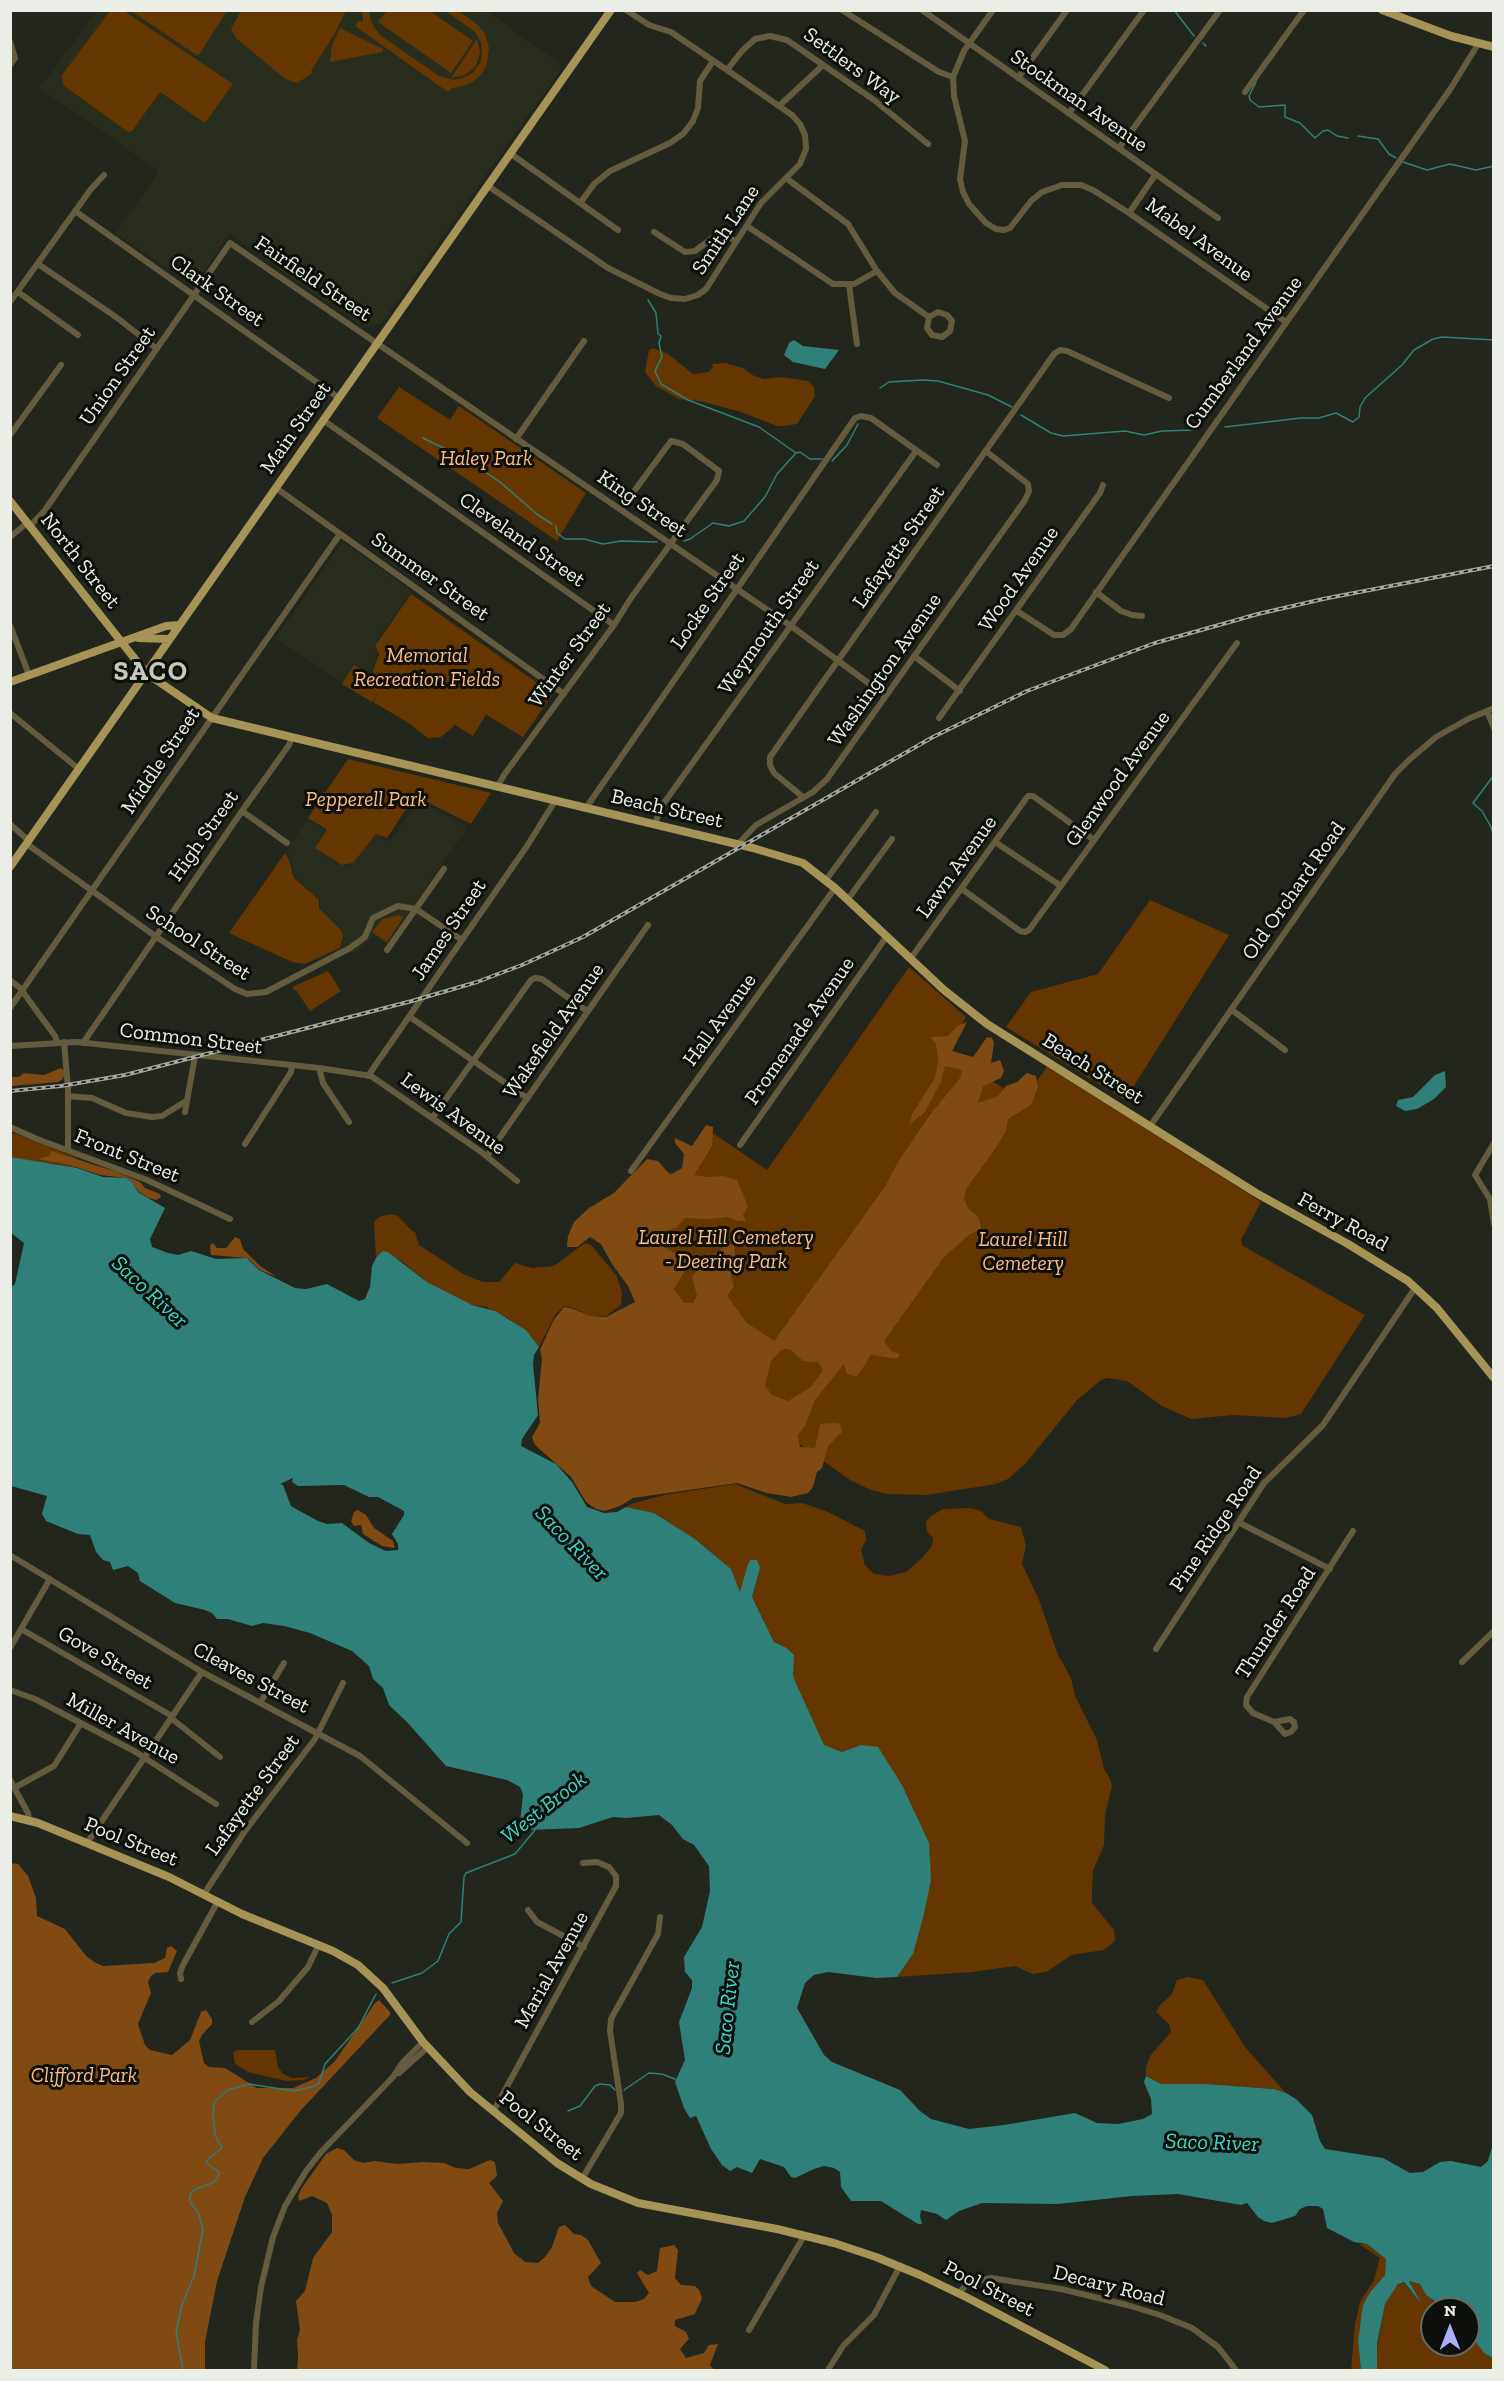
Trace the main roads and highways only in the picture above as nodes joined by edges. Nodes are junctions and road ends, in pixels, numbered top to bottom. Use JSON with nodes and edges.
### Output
{"nodes":[{"id":1,"x":611,"y":10,"type":"edge"},
{"id":2,"x":1382,"y":10,"type":"edge"},
{"id":3,"x":1494,"y":47,"type":"edge"},
{"id":4,"x":10,"y":501,"type":"edge"},
{"id":5,"x":180,"y":625,"type":"junction"},
{"id":6,"x":131,"y":638,"type":"junction"},
{"id":7,"x":170,"y":639,"type":"junction"},
{"id":8,"x":121,"y":642,"type":"junction"},
{"id":9,"x":146,"y":673,"type":"junction"},
{"id":10,"x":10,"y":682,"type":"edge"},
{"id":11,"x":10,"y":867,"type":"edge"},
{"id":12,"x":1151,"y":1125,"type":"joint"},
{"id":13,"x":1493,"y":1375,"type":"edge"},
{"id":14,"x":10,"y":1816,"type":"edge"},
{"id":15,"x":1105,"y":2370,"type":"edge"}],
"edges":[{"from":1,"to":5,"type":"main road","name":"Main Street"},
{"from":2,"to":3,"type":"main road"},
{"from":4,"to":8,"type":"main road","name":"North Street"},
{"from":5,"to":6,"type":"main road"},
{"from":5,"to":7,"type":"main road","name":"Main Street"},
{"from":6,"to":7,"type":"main road"},
{"from":6,"to":8,"type":"main road"},
{"from":7,"to":9,"type":"main road","name":"Main Street"},
{"from":8,"to":9,"type":"main road","name":"Beach Street"},
{"from":8,"to":10,"type":"main road"},
{"from":9,"to":11,"type":"main road","name":"Main Street"},
{"from":9,"to":12,"type":"main road","name":"Beach Street"},
{"from":12,"to":13,"type":"main road","name":"Ferry Road"},
{"from":14,"to":15,"type":"main road","name":"Pool Street"}]}
